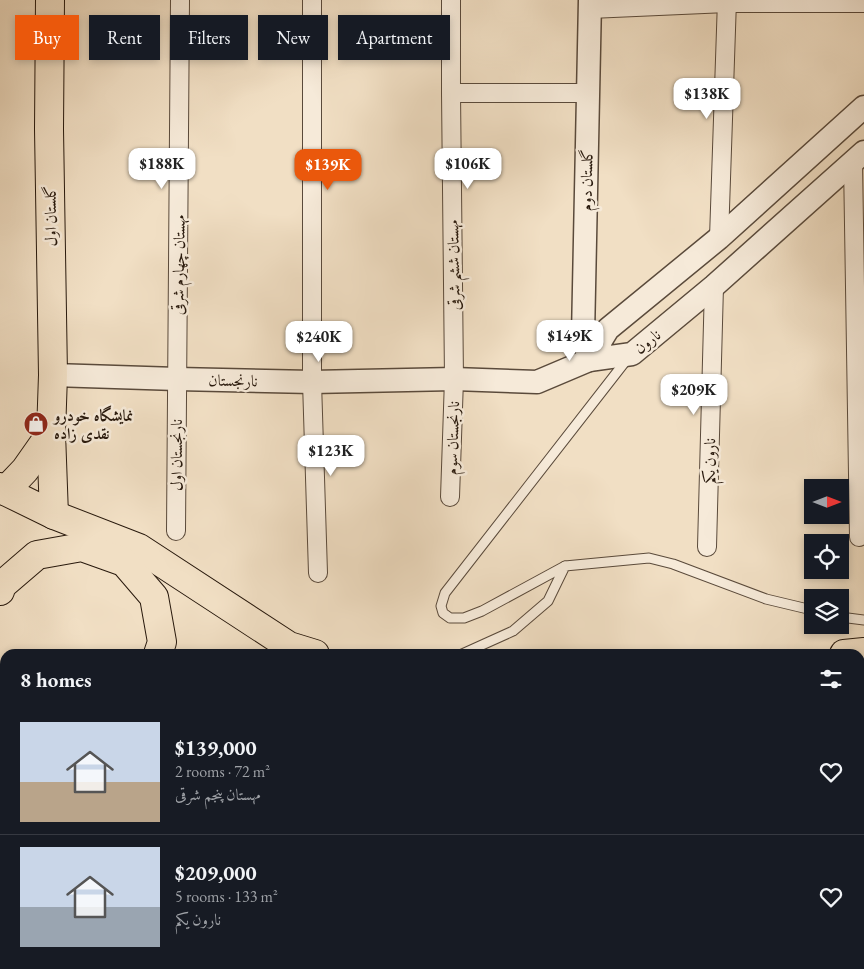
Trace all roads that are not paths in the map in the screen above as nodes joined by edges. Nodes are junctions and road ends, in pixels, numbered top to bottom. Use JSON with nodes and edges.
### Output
{"nodes":[{"id":1,"x":50,"y":0,"type":"edge"},
{"id":2,"x":180,"y":0,"type":"edge"},
{"id":3,"x":312,"y":0,"type":"edge"},
{"id":4,"x":451,"y":0,"type":"edge"},
{"id":5,"x":727,"y":1,"type":"edge"},
{"id":6,"x":864,"y":3,"type":"edge"},
{"id":7,"x":590,"y":4,"type":"edge"},
{"id":8,"x":451,"y":93,"type":"junction"},
{"id":9,"x":588,"y":93,"type":"junction"},
{"id":10,"x":864,"y":107,"type":"edge"},
{"id":11,"x":858,"y":157,"type":"edge"},
{"id":12,"x":719,"y":238,"type":"junction"},
{"id":13,"x":714,"y":286,"type":"junction"},
{"id":14,"x":859,"y":287,"type":"edge"},
{"id":15,"x":632,"y":354,"type":"junction"},
{"id":16,"x":589,"y":360,"type":"junction"},
{"id":17,"x":53,"y":375,"type":"junction"},
{"id":18,"x":176,"y":380,"type":"junction"},
{"id":19,"x":454,"y":380,"type":"junction"},
{"id":20,"x":312,"y":382,"type":"junction"},
{"id":21,"x":51,"y":433,"type":"junction"},
{"id":22,"x":3,"y":489,"type":"edge"},
{"id":23,"x":450,"y":497,"type":"dead end"},
{"id":24,"x":54,"y":515,"type":"junction"},
{"id":25,"x":176,"y":531,"type":"dead end"},
{"id":26,"x":859,"y":537,"type":"dead end"},
{"id":27,"x":707,"y":547,"type":"dead end"},
{"id":28,"x":565,"y":566,"type":"junction"},
{"id":29,"x":318,"y":573,"type":"dead end"},
{"id":30,"x":0,"y":591,"type":"edge"},
{"id":31,"x":804,"y":608,"type":"edge"},
{"id":32,"x":849,"y":618,"type":"edge"},
{"id":33,"x":864,"y":620,"type":"edge"},
{"id":34,"x":160,"y":649,"type":"edge"},
{"id":35,"x":299,"y":649,"type":"edge"},
{"id":36,"x":473,"y":649,"type":"edge"}],
"edges":[{"from":1,"to":17,"type":"main road","name":"گلستان اول"},
{"from":2,"to":18,"type":"street","name":"مهستان چهارم شرقی"},
{"from":3,"to":20,"type":"street"},
{"from":4,"to":8,"type":"street","name":"مهستان ششم شرقی"},
{"from":5,"to":6,"type":"street"},
{"from":5,"to":7,"type":"street"},
{"from":5,"to":12,"type":"street"},
{"from":7,"to":9,"type":"street","name":"گلستان دوم"},
{"from":8,"to":9,"type":"street"},
{"from":8,"to":19,"type":"street","name":"مهستان ششم شرقی"},
{"from":9,"to":16,"type":"street","name":"گلستان دوم"},
{"from":10,"to":12,"type":"street"},
{"from":11,"to":13,"type":"street","name":"نارون"},
{"from":11,"to":14,"type":"street"},
{"from":12,"to":16,"type":"street"},
{"from":13,"to":15,"type":"street","name":"نارون"},
{"from":13,"to":27,"type":"street","name":"نارون یکم"},
{"from":14,"to":26,"type":"street"},
{"from":15,"to":16,"type":"street","name":"نارون"},
{"from":15,"to":28,"type":"lane"},
{"from":16,"to":19,"type":"street","name":"نارنجستان"},
{"from":17,"to":18,"type":"street","name":"نارنجستان"},
{"from":17,"to":21,"type":"main road","name":"گلستان اول"},
{"from":18,"to":20,"type":"street","name":"نارنجستان"},
{"from":18,"to":25,"type":"street","name":"نارنجستان اول"},
{"from":19,"to":20,"type":"street","name":"نارنجستان"},
{"from":19,"to":23,"type":"street","name":"نارنجستان سوم"},
{"from":20,"to":29,"type":"street"},
{"from":21,"to":22,"type":"main road"},
{"from":21,"to":24,"type":"main road","name":"گلستان اول"},
{"from":22,"to":24,"type":"main road"},
{"from":24,"to":35,"type":"main road"},
{"from":28,"to":31,"type":"lane"},
{"from":28,"to":36,"type":"lane"},
{"from":30,"to":34,"type":"main road"},
{"from":32,"to":33,"type":"lane"}]}
